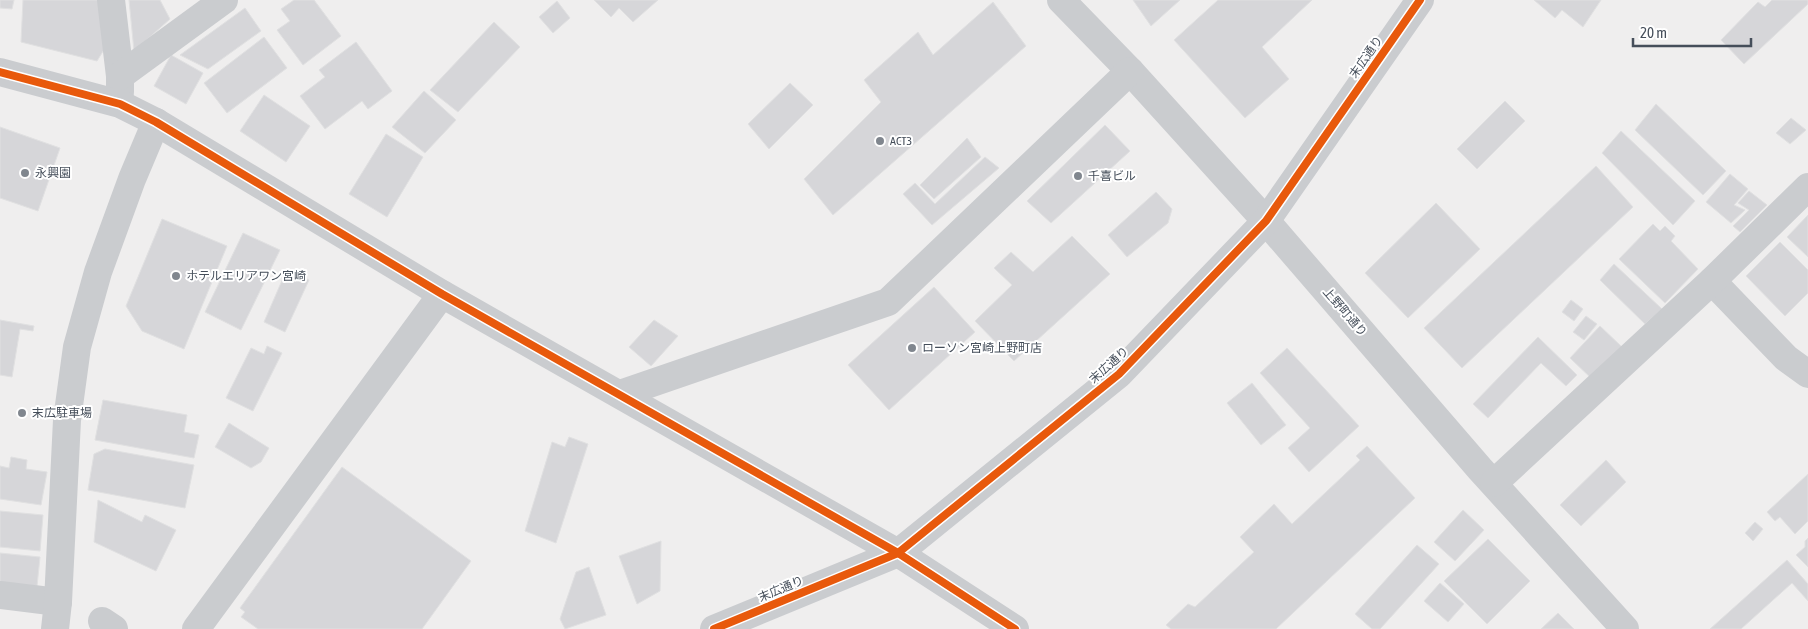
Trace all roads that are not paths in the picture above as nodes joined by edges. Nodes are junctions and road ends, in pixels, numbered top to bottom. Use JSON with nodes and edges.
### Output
{"nodes":[{"id":1,"x":111,"y":0,"type":"edge"},
{"id":2,"x":224,"y":0,"type":"edge"},
{"id":3,"x":1061,"y":0,"type":"edge"},
{"id":4,"x":1420,"y":0,"type":"edge"},
{"id":5,"x":1130,"y":71,"type":"junction"},
{"id":6,"x":0,"y":72,"type":"edge"},
{"id":7,"x":120,"y":76,"type":"junction"},
{"id":8,"x":120,"y":104,"type":"junction"},
{"id":9,"x":156,"y":122,"type":"junction"},
{"id":10,"x":1808,"y":187,"type":"edge"},
{"id":11,"x":1266,"y":221,"type":"junction"},
{"id":12,"x":1712,"y":282,"type":"junction"},
{"id":13,"x":442,"y":294,"type":"junction"},
{"id":14,"x":1808,"y":374,"type":"edge"},
{"id":15,"x":620,"y":394,"type":"junction"},
{"id":16,"x":1494,"y":483,"type":"junction"},
{"id":17,"x":898,"y":552,"type":"junction"},
{"id":18,"x":0,"y":595,"type":"edge"},
{"id":19,"x":58,"y":602,"type":"junction"},
{"id":20,"x":55,"y":629,"type":"edge"},
{"id":21,"x":196,"y":629,"type":"edge"},
{"id":22,"x":714,"y":629,"type":"edge"},
{"id":23,"x":1015,"y":629,"type":"edge"},
{"id":24,"x":1625,"y":629,"type":"edge"}],
"edges":[{"from":1,"to":7,"type":"street"},
{"from":2,"to":7,"type":"street"},
{"from":3,"to":5,"type":"street","name":"上野町通り"},
{"from":4,"to":11,"type":"street","name":"末広通り"},
{"from":5,"to":11,"type":"street","name":"上野町通り"},
{"from":5,"to":15,"type":"street"},
{"from":6,"to":8,"type":"street"},
{"from":7,"to":8,"type":"street"},
{"from":8,"to":9,"type":"street"},
{"from":9,"to":13,"type":"street"},
{"from":9,"to":19,"type":"street"},
{"from":10,"to":12,"type":"street"},
{"from":11,"to":16,"type":"street","name":"上野町通り"},
{"from":11,"to":17,"type":"street","name":"末広通り"},
{"from":12,"to":14,"type":"street"},
{"from":12,"to":16,"type":"street"},
{"from":13,"to":15,"type":"street"},
{"from":13,"to":21,"type":"street"},
{"from":15,"to":17,"type":"street"},
{"from":16,"to":24,"type":"street","name":"上野町通り"},
{"from":17,"to":22,"type":"street","name":"末広通り"},
{"from":17,"to":23,"type":"street"},
{"from":18,"to":19,"type":"street"},
{"from":19,"to":20,"type":"street"}]}
